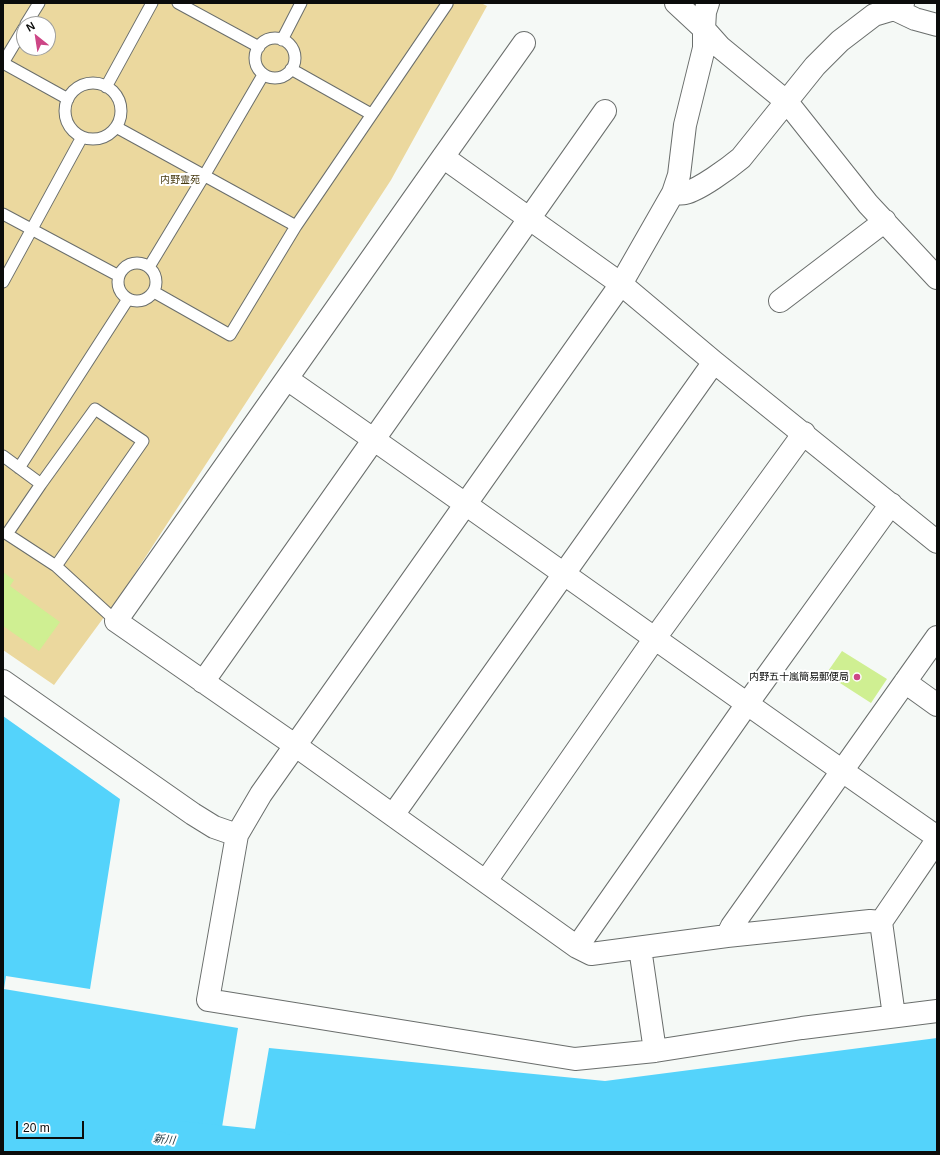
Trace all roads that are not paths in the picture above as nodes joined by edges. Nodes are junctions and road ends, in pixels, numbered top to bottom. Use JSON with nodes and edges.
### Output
{"nodes":[{"id":1,"x":39,"y":3,"type":"edge"},
{"id":2,"x":152,"y":3,"type":"edge"},
{"id":3,"x":178,"y":3,"type":"edge"},
{"id":4,"x":301,"y":3,"type":"edge"},
{"id":5,"x":446,"y":3,"type":"edge"},
{"id":6,"x":676,"y":3,"type":"edge"},
{"id":7,"x":708,"y":3,"type":"edge"},
{"id":8,"x":898,"y":6,"type":"edge"},
{"id":9,"x":31,"y":16,"type":"edge"},
{"id":10,"x":937,"y":25,"type":"edge"},
{"id":11,"x":704,"y":29,"type":"junction"},
{"id":12,"x":282,"y":40,"type":"junction"},
{"id":13,"x":16,"y":41,"type":"edge"},
{"id":14,"x":524,"y":42,"type":"dead end"},
{"id":15,"x":259,"y":47,"type":"junction"},
{"id":16,"x":3,"y":63,"type":"edge"},
{"id":17,"x":291,"y":69,"type":"junction"},
{"id":18,"x":263,"y":75,"type":"junction"},
{"id":19,"x":106,"y":87,"type":"junction"},
{"id":20,"x":68,"y":99,"type":"junction"},
{"id":21,"x":787,"y":102,"type":"junction"},
{"id":22,"x":605,"y":112,"type":"dead end"},
{"id":23,"x":371,"y":114,"type":"junction"},
{"id":24,"x":116,"y":127,"type":"junction"},
{"id":25,"x":82,"y":137,"type":"junction"},
{"id":26,"x":443,"y":157,"type":"junction"},
{"id":27,"x":204,"y":176,"type":"junction"},
{"id":28,"x":673,"y":193,"type":"junction"},
{"id":29,"x":3,"y":214,"type":"edge"},
{"id":30,"x":529,"y":218,"type":"junction"},
{"id":31,"x":885,"y":221,"type":"junction"},
{"id":32,"x":296,"y":226,"type":"junction"},
{"id":33,"x":31,"y":229,"type":"junction"},
{"id":34,"x":149,"y":267,"type":"junction"},
{"id":35,"x":119,"y":276,"type":"junction"},
{"id":36,"x":937,"y":278,"type":"edge"},
{"id":37,"x":3,"y":282,"type":"edge"},
{"id":38,"x":621,"y":284,"type":"junction"},
{"id":39,"x":154,"y":292,"type":"junction"},
{"id":40,"x":128,"y":299,"type":"junction"},
{"id":41,"x":780,"y":301,"type":"dead end"},
{"id":42,"x":714,"y":362,"type":"junction"},
{"id":43,"x":287,"y":379,"type":"junction"},
{"id":44,"x":804,"y":434,"type":"junction"},
{"id":45,"x":375,"y":440,"type":"junction"},
{"id":46,"x":3,"y":456,"type":"edge"},
{"id":47,"x":19,"y":468,"type":"junction"},
{"id":48,"x":41,"y":484,"type":"junction"},
{"id":49,"x":466,"y":504,"type":"junction"},
{"id":50,"x":891,"y":504,"type":"junction"},
{"id":51,"x":937,"y":542,"type":"edge"},
{"id":52,"x":56,"y":566,"type":"junction"},
{"id":53,"x":564,"y":574,"type":"junction"},
{"id":54,"x":116,"y":621,"type":"junction"},
{"id":55,"x":937,"y":637,"type":"edge"},
{"id":56,"x":655,"y":638,"type":"junction"},
{"id":57,"x":3,"y":681,"type":"edge"},
{"id":58,"x":204,"y":682,"type":"junction"},
{"id":59,"x":905,"y":682,"type":"junction"},
{"id":60,"x":747,"y":704,"type":"junction"},
{"id":61,"x":937,"y":705,"type":"edge"},
{"id":62,"x":296,"y":746,"type":"junction"},
{"id":63,"x":842,"y":771,"type":"junction"},
{"id":64,"x":393,"y":815,"type":"junction"},
{"id":65,"x":237,"y":835,"type":"junction"},
{"id":66,"x":937,"y":838,"type":"edge"},
{"id":67,"x":486,"y":881,"type":"junction"},
{"id":68,"x":880,"y":922,"type":"junction"},
{"id":69,"x":727,"y":936,"type":"junction"},
{"id":70,"x":577,"y":947,"type":"junction"},
{"id":71,"x":640,"y":948,"type":"junction"},
{"id":72,"x":937,"y":1011,"type":"edge"},
{"id":73,"x":894,"y":1016,"type":"junction"},
{"id":74,"x":654,"y":1051,"type":"junction"}],
"edges":[{"from":1,"to":9,"type":"lane"},
{"from":2,"to":19,"type":"lane"},
{"from":3,"to":15,"type":"lane"},
{"from":4,"to":12,"type":"lane"},
{"from":5,"to":23,"type":"lane"},
{"from":6,"to":11,"type":"street"},
{"from":7,"to":11,"type":"street"},
{"from":8,"to":10,"type":"street"},
{"from":8,"to":21,"type":"street"},
{"from":11,"to":21,"type":"street"},
{"from":11,"to":28,"type":"street"},
{"from":12,"to":15,"type":"lane"},
{"from":12,"to":17,"type":"lane"},
{"from":13,"to":16,"type":"lane"},
{"from":14,"to":26,"type":"street"},
{"from":15,"to":18,"type":"lane"},
{"from":16,"to":20,"type":"lane"},
{"from":17,"to":18,"type":"lane"},
{"from":17,"to":23,"type":"lane"},
{"from":18,"to":27,"type":"lane"},
{"from":19,"to":20,"type":"lane"},
{"from":19,"to":24,"type":"lane"},
{"from":20,"to":25,"type":"lane"},
{"from":21,"to":28,"type":"street"},
{"from":21,"to":31,"type":"street"},
{"from":22,"to":30,"type":"street"},
{"from":23,"to":32,"type":"lane"},
{"from":24,"to":25,"type":"lane"},
{"from":24,"to":27,"type":"lane"},
{"from":25,"to":33,"type":"lane"},
{"from":26,"to":30,"type":"street"},
{"from":26,"to":43,"type":"street"},
{"from":27,"to":32,"type":"lane"},
{"from":27,"to":34,"type":"lane"},
{"from":28,"to":38,"type":"street"},
{"from":29,"to":33,"type":"lane"},
{"from":30,"to":38,"type":"street"},
{"from":30,"to":45,"type":"street"},
{"from":31,"to":36,"type":"street"},
{"from":31,"to":41,"type":"street"},
{"from":32,"to":39,"type":"lane"},
{"from":33,"to":35,"type":"lane"},
{"from":33,"to":37,"type":"lane"},
{"from":34,"to":35,"type":"lane"},
{"from":34,"to":39,"type":"lane"},
{"from":35,"to":40,"type":"lane"},
{"from":38,"to":42,"type":"street"},
{"from":38,"to":49,"type":"street"},
{"from":39,"to":40,"type":"lane"},
{"from":40,"to":47,"type":"lane"},
{"from":42,"to":44,"type":"street"},
{"from":42,"to":53,"type":"street"},
{"from":43,"to":45,"type":"street"},
{"from":43,"to":54,"type":"street"},
{"from":44,"to":50,"type":"street"},
{"from":44,"to":56,"type":"street"},
{"from":45,"to":49,"type":"street"},
{"from":45,"to":58,"type":"street"},
{"from":46,"to":47,"type":"lane"},
{"from":47,"to":48,"type":"lane"},
{"from":48,"to":52,"type":"lane"},
{"from":48,"to":52,"type":"lane"},
{"from":49,"to":53,"type":"street"},
{"from":49,"to":62,"type":"street"},
{"from":50,"to":51,"type":"street"},
{"from":50,"to":60,"type":"street"},
{"from":52,"to":54,"type":"lane"},
{"from":53,"to":56,"type":"street"},
{"from":53,"to":64,"type":"street"},
{"from":54,"to":58,"type":"street"},
{"from":55,"to":59,"type":"street"},
{"from":56,"to":60,"type":"street"},
{"from":56,"to":67,"type":"street"},
{"from":57,"to":65,"type":"street"},
{"from":58,"to":62,"type":"street"},
{"from":59,"to":61,"type":"street"},
{"from":59,"to":63,"type":"street"},
{"from":60,"to":63,"type":"street"},
{"from":60,"to":70,"type":"street"},
{"from":62,"to":64,"type":"street"},
{"from":62,"to":65,"type":"street"},
{"from":63,"to":66,"type":"street"},
{"from":63,"to":69,"type":"street"},
{"from":64,"to":67,"type":"street"},
{"from":65,"to":74,"type":"street"},
{"from":66,"to":68,"type":"street"},
{"from":67,"to":70,"type":"street"},
{"from":68,"to":69,"type":"street"},
{"from":68,"to":73,"type":"street"},
{"from":69,"to":71,"type":"street"},
{"from":70,"to":71,"type":"street"},
{"from":71,"to":74,"type":"street"},
{"from":72,"to":73,"type":"street"},
{"from":73,"to":74,"type":"street"}]}
